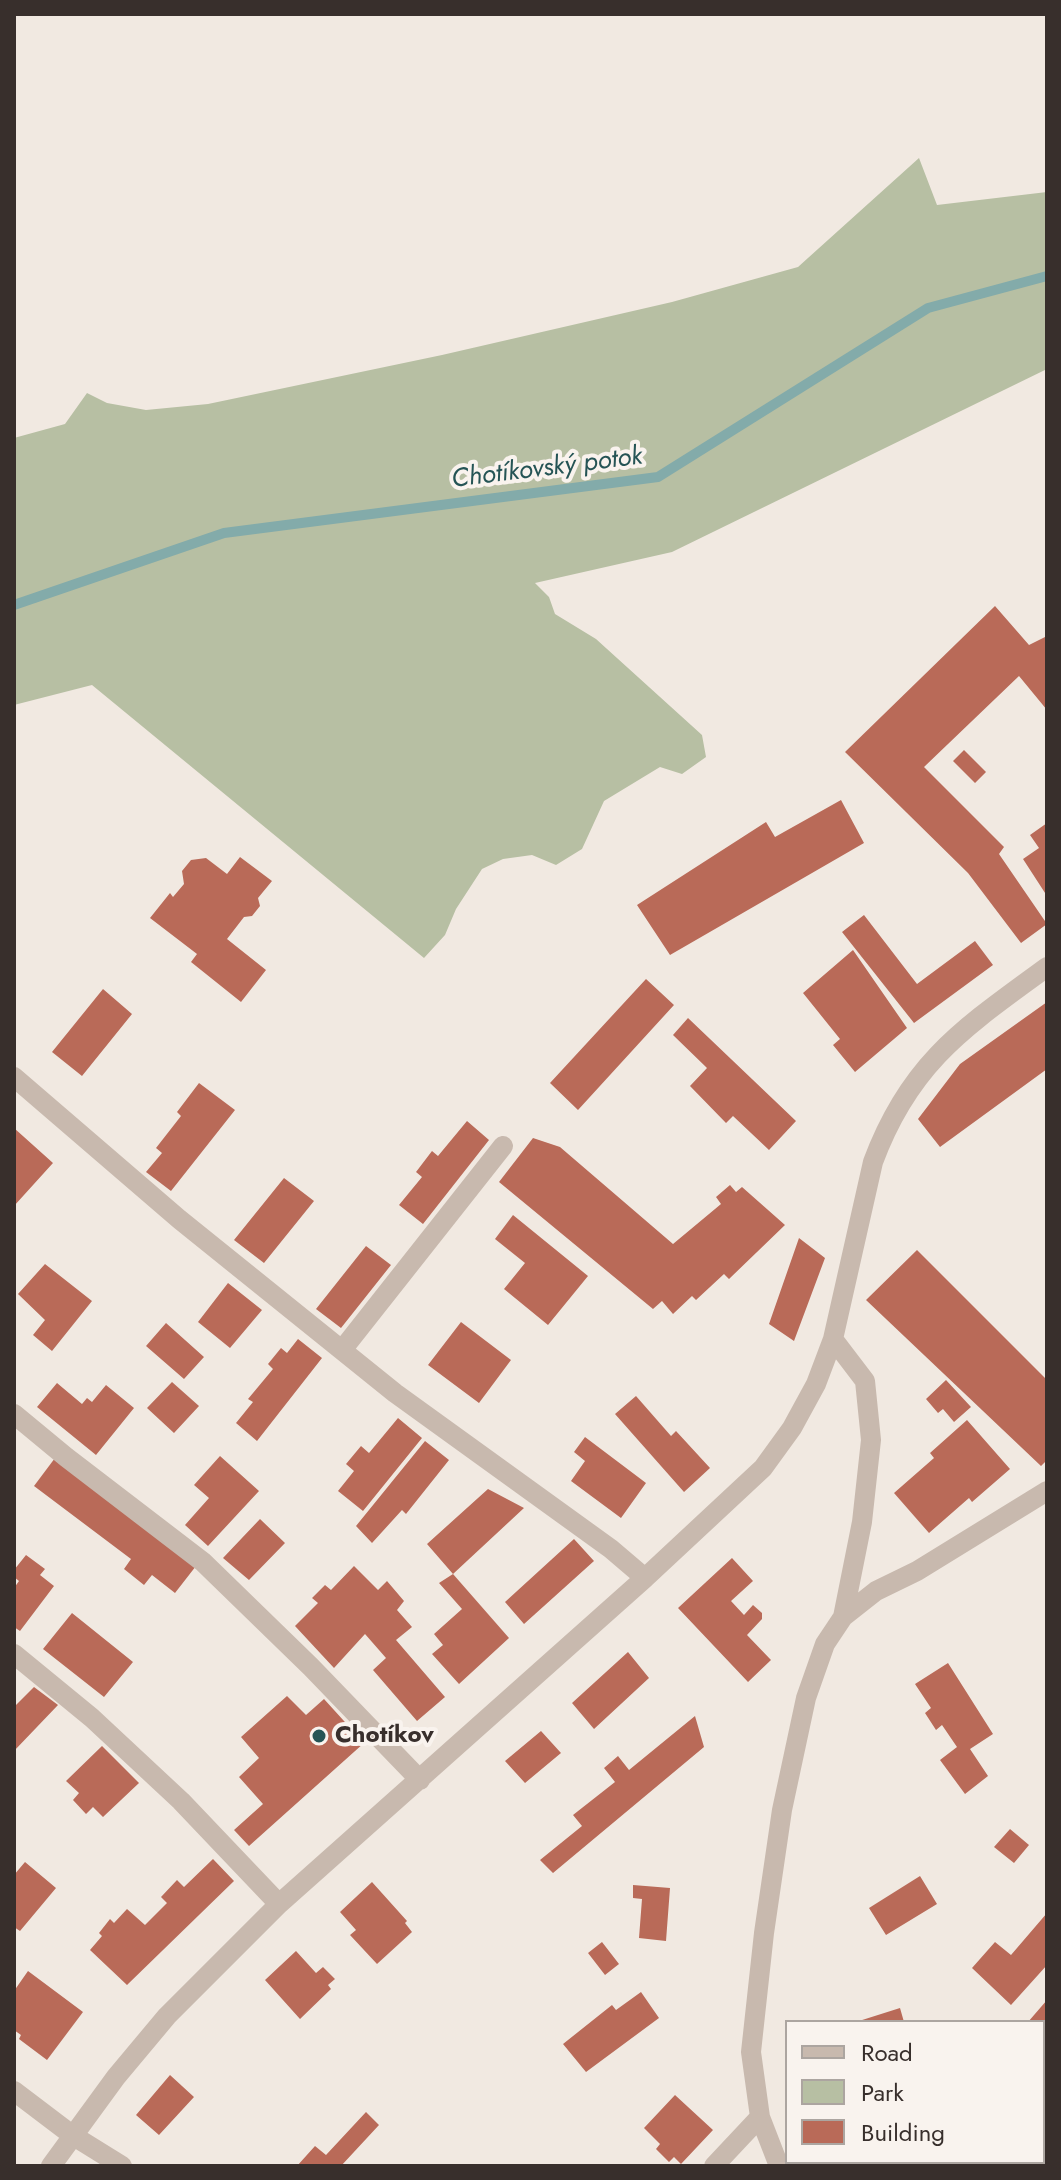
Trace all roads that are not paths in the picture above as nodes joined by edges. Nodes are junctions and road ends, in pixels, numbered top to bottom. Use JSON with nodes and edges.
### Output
{"nodes":[{"id":1,"x":1047,"y":967,"type":"edge"},
{"id":2,"x":14,"y":1077,"type":"edge"},
{"id":3,"x":503,"y":1146,"type":"dead end"},
{"id":4,"x":833,"y":1339,"type":"junction"},
{"id":5,"x":342,"y":1350,"type":"junction"},
{"id":6,"x":14,"y":1414,"type":"edge"},
{"id":7,"x":1047,"y":1491,"type":"edge"},
{"id":8,"x":645,"y":1578,"type":"junction"},
{"id":9,"x":843,"y":1617,"type":"junction"},
{"id":10,"x":14,"y":1654,"type":"edge"},
{"id":11,"x":420,"y":1780,"type":"junction"},
{"id":12,"x":279,"y":1904,"type":"junction"},
{"id":13,"x":14,"y":2091,"type":"edge"},
{"id":14,"x":760,"y":2117,"type":"junction"},
{"id":15,"x":72,"y":2135,"type":"junction"},
{"id":16,"x":51,"y":2166,"type":"edge"},
{"id":17,"x":122,"y":2166,"type":"edge"},
{"id":18,"x":714,"y":2166,"type":"edge"},
{"id":19,"x":779,"y":2166,"type":"edge"}],
"edges":[{"from":1,"to":4,"type":"street"},
{"from":2,"to":5,"type":"street"},
{"from":3,"to":5,"type":"street"},
{"from":4,"to":8,"type":"street"},
{"from":4,"to":9,"type":"street"},
{"from":5,"to":8,"type":"street"},
{"from":6,"to":11,"type":"street"},
{"from":7,"to":9,"type":"street"},
{"from":8,"to":11,"type":"street"},
{"from":9,"to":14,"type":"street"},
{"from":10,"to":12,"type":"street"},
{"from":11,"to":12,"type":"street"},
{"from":12,"to":15,"type":"street"},
{"from":13,"to":15,"type":"street"},
{"from":14,"to":18,"type":"street"},
{"from":14,"to":19,"type":"street"},
{"from":15,"to":16,"type":"street"},
{"from":15,"to":17,"type":"street"}]}
